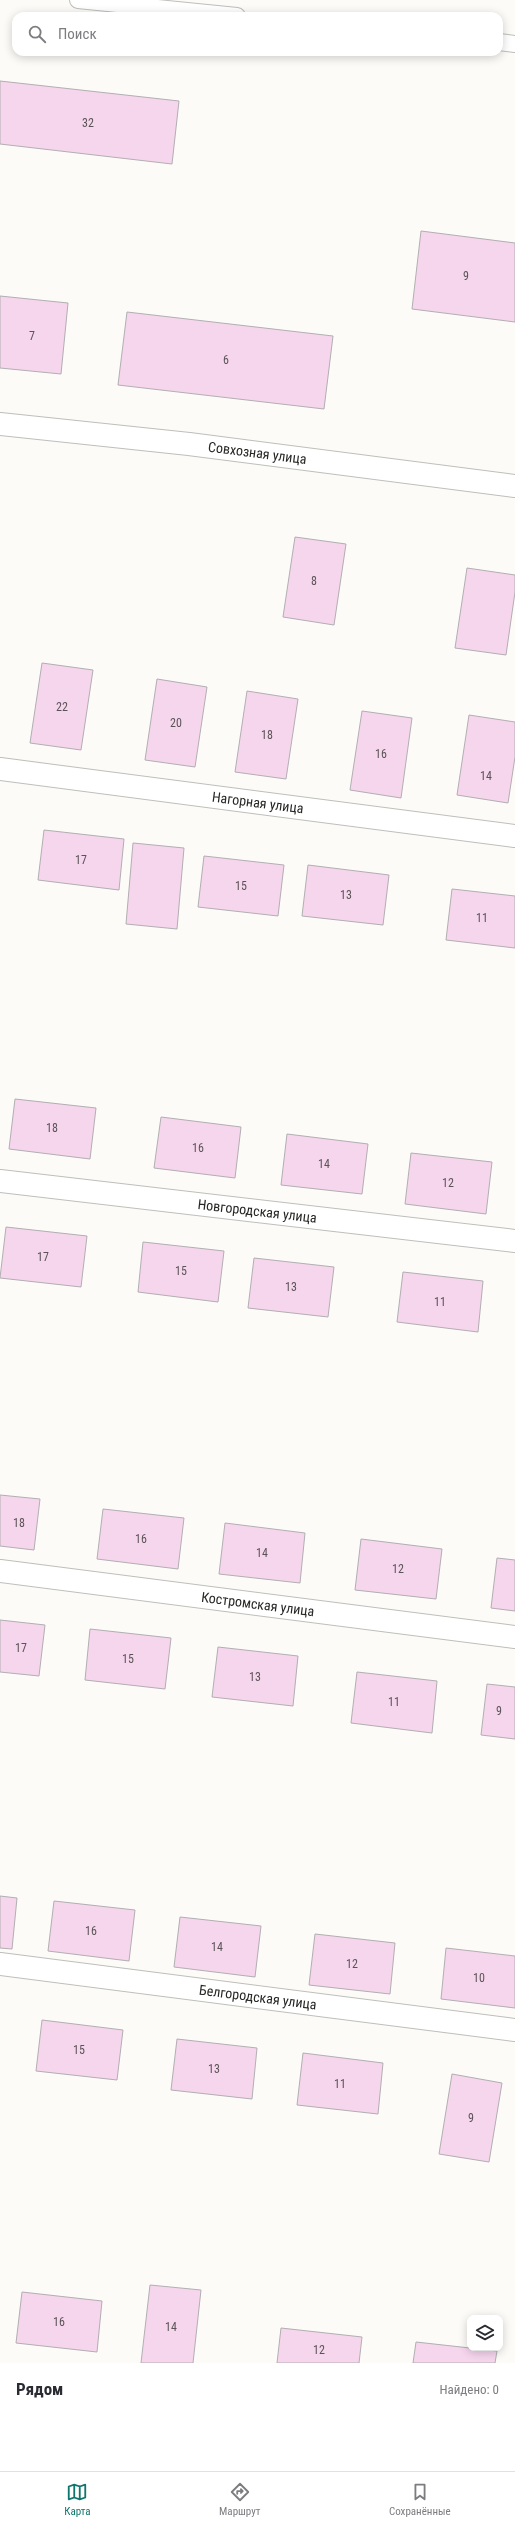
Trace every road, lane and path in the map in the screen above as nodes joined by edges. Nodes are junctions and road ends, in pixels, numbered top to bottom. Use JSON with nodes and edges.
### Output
{"nodes":[{"id":1,"x":78,"y":0,"type":"edge"},
{"id":2,"x":197,"y":12,"type":"edge"},
{"id":3,"x":503,"y":42,"type":"edge"},
{"id":4,"x":515,"y":44,"type":"edge"},
{"id":5,"x":0,"y":424,"type":"edge"},
{"id":6,"x":515,"y":486,"type":"edge"},
{"id":7,"x":0,"y":769,"type":"edge"},
{"id":8,"x":515,"y":836,"type":"edge"},
{"id":9,"x":0,"y":1181,"type":"edge"},
{"id":10,"x":515,"y":1242,"type":"edge"},
{"id":11,"x":0,"y":1571,"type":"edge"},
{"id":12,"x":515,"y":1637,"type":"edge"},
{"id":13,"x":0,"y":1964,"type":"edge"},
{"id":14,"x":515,"y":2030,"type":"edge"}],
"edges":[{"from":1,"to":2,"type":"lane"},
{"from":3,"to":4,"type":"lane"},
{"from":5,"to":6,"type":"street","name":"Совхозная улица"},
{"from":7,"to":8,"type":"street","name":"Нагорная улица"},
{"from":9,"to":10,"type":"street","name":"Новгородская улица"},
{"from":11,"to":12,"type":"street","name":"Костромская улица"},
{"from":13,"to":14,"type":"street","name":"Белгородская улица"}]}
